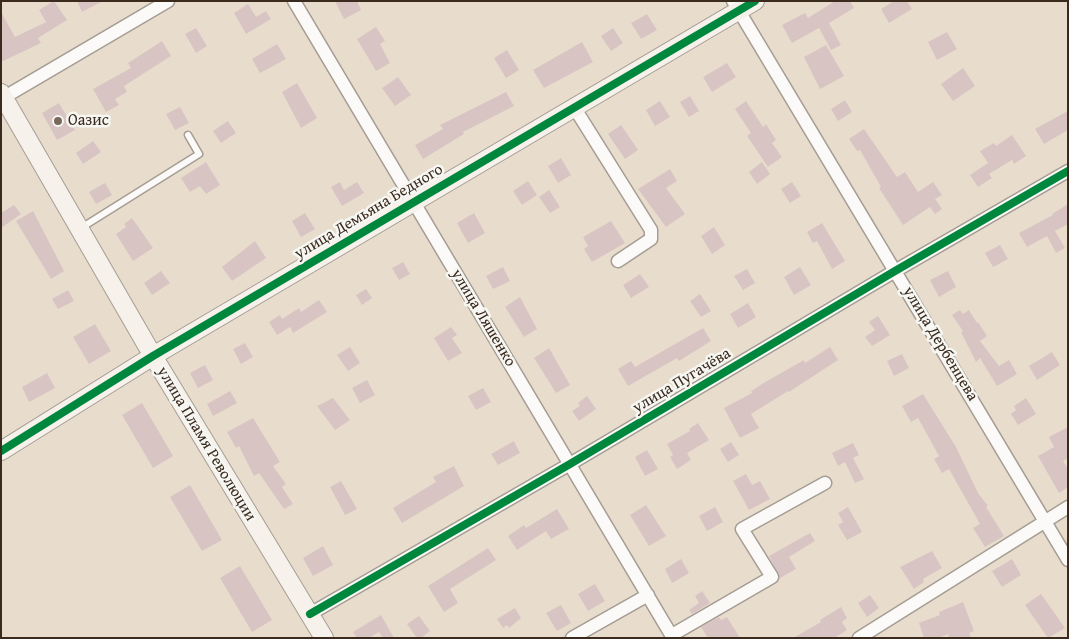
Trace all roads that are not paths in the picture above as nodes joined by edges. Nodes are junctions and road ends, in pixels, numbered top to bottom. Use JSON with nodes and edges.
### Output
{"nodes":[{"id":1,"x":168,"y":1,"type":"edge"},
{"id":2,"x":294,"y":1,"type":"edge"},
{"id":3,"x":755,"y":1,"type":"edge"},
{"id":4,"x":736,"y":6,"type":"edge"},
{"id":5,"x":2,"y":96,"type":"edge"},
{"id":6,"x":574,"y":107,"type":"junction"},
{"id":7,"x":188,"y":136,"type":"dead end"},
{"id":8,"x":1068,"y":171,"type":"edge"},
{"id":9,"x":414,"y":202,"type":"junction"},
{"id":10,"x":79,"y":229,"type":"junction"},
{"id":11,"x":618,"y":260,"type":"dead end"},
{"id":12,"x":895,"y":270,"type":"junction"},
{"id":13,"x":153,"y":356,"type":"junction"},
{"id":14,"x":1,"y":451,"type":"edge"},
{"id":15,"x":570,"y":464,"type":"junction"},
{"id":16,"x":824,"y":482,"type":"dead end"},
{"id":17,"x":1068,"y":507,"type":"edge"},
{"id":18,"x":1046,"y":521,"type":"junction"},
{"id":19,"x":1068,"y":560,"type":"edge"},
{"id":20,"x":648,"y":595,"type":"junction"},
{"id":21,"x":310,"y":614,"type":"junction"},
{"id":22,"x":673,"y":637,"type":"edge"},
{"id":23,"x":324,"y":638,"type":"edge"},
{"id":24,"x":572,"y":638,"type":"edge"},
{"id":25,"x":859,"y":638,"type":"edge"}],
"edges":[{"from":1,"to":5,"type":"street"},
{"from":2,"to":9,"type":"street","name":"улица Ляшенко"},
{"from":3,"to":4,"type":"street","name":"улица Демьяна Бедного"},
{"from":4,"to":6,"type":"street","name":"улица Демьяна Бедного"},
{"from":4,"to":12,"type":"street","name":"улица Дербенцева"},
{"from":5,"to":10,"type":"street","name":"улица Пламя Революции"},
{"from":6,"to":9,"type":"street","name":"улица Демьяна Бедного"},
{"from":6,"to":11,"type":"street"},
{"from":7,"to":10,"type":"lane"},
{"from":8,"to":12,"type":"street","name":"улица Пугачёва"},
{"from":9,"to":13,"type":"street","name":"улица Демьяна Бедного"},
{"from":9,"to":15,"type":"street","name":"улица Ляшенко"},
{"from":10,"to":13,"type":"street","name":"улица Пламя Революции"},
{"from":12,"to":15,"type":"street","name":"улица Пугачёва"},
{"from":12,"to":18,"type":"street","name":"улица Дербенцева"},
{"from":13,"to":14,"type":"street","name":"улица Демьяна Бедного"},
{"from":13,"to":21,"type":"street","name":"улица Пламя Революции"},
{"from":15,"to":20,"type":"street","name":"улица Ляшенко"},
{"from":15,"to":21,"type":"street","name":"улица Пугачёва"},
{"from":16,"to":22,"type":"street","name":"улица Ляшенко"},
{"from":17,"to":18,"type":"street"},
{"from":18,"to":19,"type":"street","name":"улица Дербенцева"},
{"from":18,"to":25,"type":"street"},
{"from":20,"to":22,"type":"street","name":"улица Ляшенко"},
{"from":20,"to":24,"type":"street"},
{"from":21,"to":23,"type":"street","name":"улица Пламя Революции"}]}
